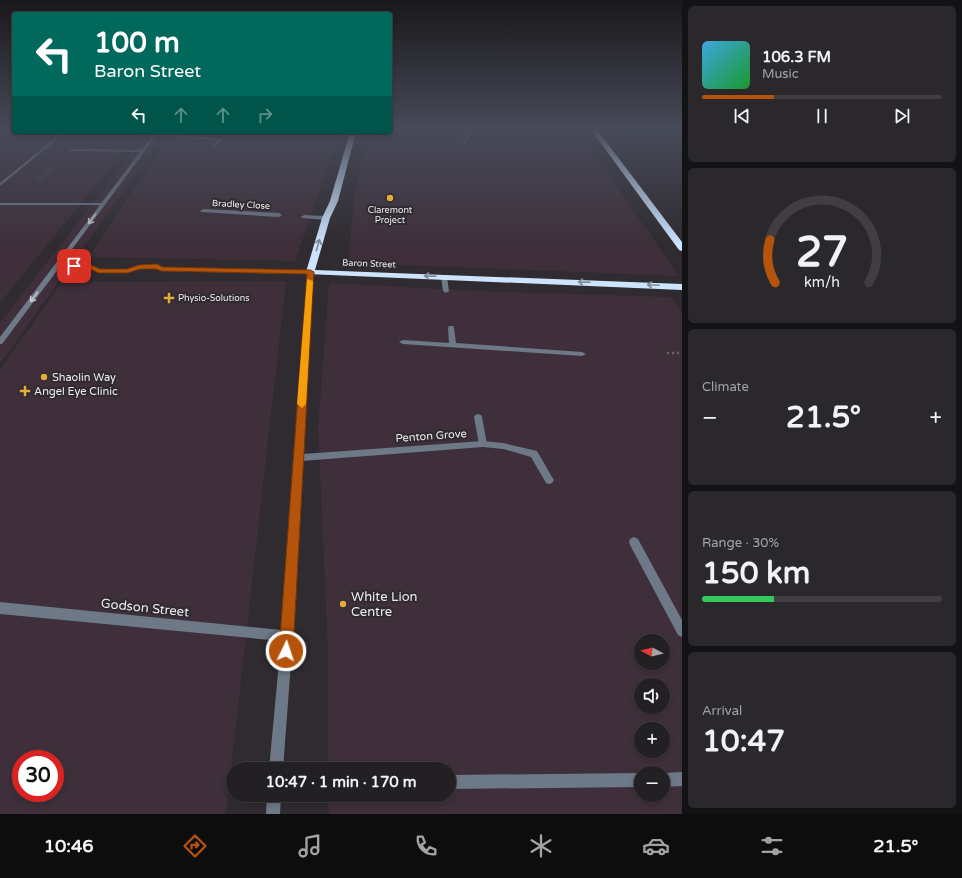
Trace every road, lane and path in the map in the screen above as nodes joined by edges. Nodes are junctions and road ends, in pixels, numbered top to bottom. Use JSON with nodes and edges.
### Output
{"nodes":[{"id":1,"x":19,"y":169,"type":"edge"},
{"id":2,"x":129,"y":169,"type":"edge"},
{"id":3,"x":343,"y":169,"type":"edge"},
{"id":4,"x":623,"y":169,"type":"edge"},
{"id":5,"x":0,"y":185,"type":"edge"},
{"id":6,"x":0,"y":204,"type":"edge"},
{"id":7,"x":103,"y":204,"type":"junction"},
{"id":8,"x":203,"y":211,"type":"dead end"},
{"id":9,"x":279,"y":215,"type":"dead end"},
{"id":10,"x":304,"y":217,"type":"dead end"},
{"id":11,"x":326,"y":218,"type":"junction"},
{"id":12,"x":682,"y":248,"type":"edge"},
{"id":13,"x":58,"y":266,"type":"junction"},
{"id":14,"x":310,"y":272,"type":"junction"},
{"id":15,"x":444,"y":277,"type":"junction"},
{"id":16,"x":682,"y":287,"type":"edge"},
{"id":17,"x":446,"y":291,"type":"dead end"},
{"id":18,"x":451,"y":328,"type":"dead end"},
{"id":19,"x":0,"y":342,"type":"edge"},
{"id":20,"x":403,"y":342,"type":"dead end"},
{"id":21,"x":453,"y":345,"type":"junction"},
{"id":22,"x":667,"y":353,"type":"dead end"},
{"id":23,"x":682,"y":353,"type":"edge"},
{"id":24,"x":582,"y":354,"type":"dead end"},
{"id":25,"x":478,"y":417,"type":"dead end"},
{"id":26,"x":483,"y":444,"type":"junction"},
{"id":27,"x":298,"y":458,"type":"junction"},
{"id":28,"x":549,"y":480,"type":"dead end"},
{"id":29,"x":634,"y":542,"type":"dead end"},
{"id":30,"x":0,"y":608,"type":"edge"},
{"id":31,"x":682,"y":631,"type":"edge"},
{"id":32,"x":287,"y":636,"type":"junction"},
{"id":33,"x":277,"y":762,"type":"edge"},
{"id":34,"x":682,"y":779,"type":"edge"},
{"id":35,"x":634,"y":780,"type":"edge"},
{"id":36,"x":670,"y":780,"type":"edge"},
{"id":37,"x":456,"y":782,"type":"edge"},
{"id":38,"x":274,"y":802,"type":"edge"},
{"id":39,"x":273,"y":814,"type":"edge"}],
"edges":[{"from":1,"to":5,"type":"street"},
{"from":2,"to":7,"type":"street"},
{"from":3,"to":11,"type":"highway"},
{"from":4,"to":12,"type":"highway"},
{"from":6,"to":7,"type":"street"},
{"from":7,"to":13,"type":"street","one_way":true},
{"from":8,"to":9,"type":"street","name":"Bradley Close"},
{"from":10,"to":11,"type":"street"},
{"from":14,"to":11,"type":"highway","one_way":true},
{"from":13,"to":14,"type":"street","name":"Baron Street"},
{"from":13,"to":19,"type":"street","one_way":true},
{"from":15,"to":14,"type":"highway","name":"Baron Street","one_way":true},
{"from":14,"to":27,"type":"street"},
{"from":16,"to":15,"type":"highway","name":"Baron Street","one_way":true},
{"from":15,"to":17,"type":"street"},
{"from":18,"to":21,"type":"street"},
{"from":20,"to":21,"type":"street"},
{"from":21,"to":24,"type":"street"},
{"from":22,"to":23,"type":"path"},
{"from":25,"to":26,"type":"street"},
{"from":26,"to":27,"type":"street","name":"Penton Grove"},
{"from":26,"to":28,"type":"street","name":"Penton Grove"},
{"from":27,"to":32,"type":"street"},
{"from":29,"to":31,"type":"street"},
{"from":30,"to":32,"type":"street","name":"Godson Street"},
{"from":32,"to":33,"type":"street"},
{"from":34,"to":36,"type":"street"},
{"from":35,"to":37,"type":"street"},
{"from":38,"to":39,"type":"street"}]}
